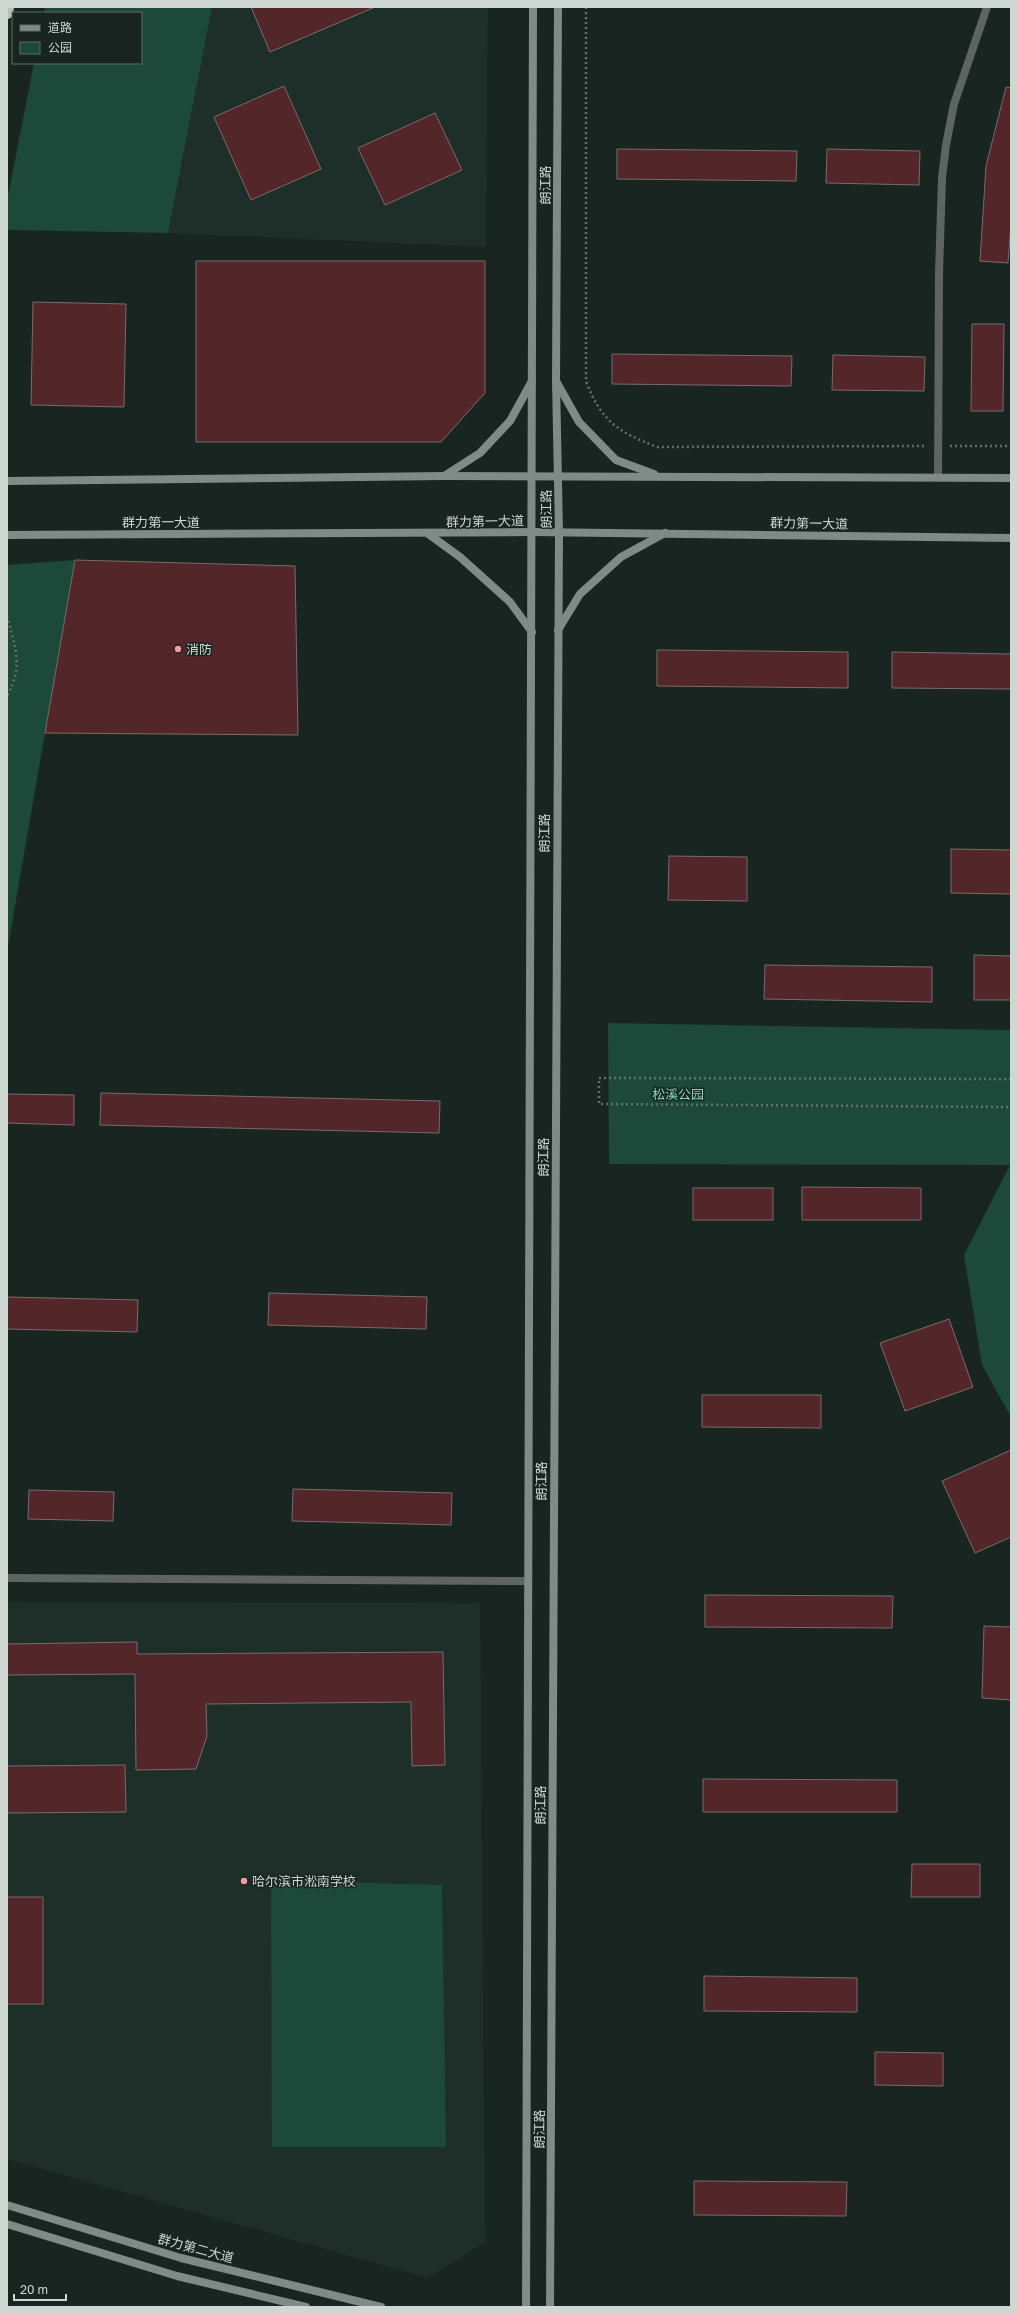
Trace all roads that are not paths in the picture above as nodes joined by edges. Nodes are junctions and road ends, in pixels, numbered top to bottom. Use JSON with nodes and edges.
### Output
{"nodes":[{"id":1,"x":8,"y":7,"type":"edge"},
{"id":2,"x":533,"y":7,"type":"edge"},
{"id":3,"x":558,"y":7,"type":"edge"},
{"id":4,"x":987,"y":7,"type":"edge"},
{"id":5,"x":7,"y":13,"type":"edge"},
{"id":6,"x":532,"y":380,"type":"junction"},
{"id":7,"x":556,"y":380,"type":"junction"},
{"id":8,"x":444,"y":476,"type":"junction"},
{"id":9,"x":532,"y":476,"type":"junction"},
{"id":10,"x":558,"y":476,"type":"junction"},
{"id":11,"x":661,"y":476,"type":"junction"},
{"id":12,"x":938,"y":477,"type":"junction"},
{"id":13,"x":1011,"y":478,"type":"edge"},
{"id":14,"x":7,"y":481,"type":"edge"},
{"id":15,"x":532,"y":532,"type":"junction"},
{"id":16,"x":427,"y":533,"type":"junction"},
{"id":17,"x":559,"y":533,"type":"junction"},
{"id":18,"x":666,"y":533,"type":"junction"},
{"id":19,"x":7,"y":535,"type":"edge"},
{"id":20,"x":1011,"y":538,"type":"edge"},
{"id":21,"x":557,"y":631,"type":"junction"},
{"id":22,"x":532,"y":632,"type":"junction"},
{"id":23,"x":7,"y":1578,"type":"edge"},
{"id":24,"x":528,"y":1581,"type":"junction"},
{"id":25,"x":7,"y":2205,"type":"edge"},
{"id":26,"x":7,"y":2224,"type":"edge"},
{"id":27,"x":306,"y":2307,"type":"edge"},
{"id":28,"x":381,"y":2307,"type":"edge"},
{"id":29,"x":526,"y":2307,"type":"edge"},
{"id":30,"x":550,"y":2307,"type":"edge"}],
"edges":[{"from":1,"to":5,"type":"highway"},
{"from":2,"to":6,"type":"main road","name":"朗江路"},
{"from":3,"to":7,"type":"main road","name":"朗江路"},
{"from":4,"to":12,"type":"street"},
{"from":6,"to":8,"type":"main road"},
{"from":6,"to":9,"type":"main road","name":"朗江路"},
{"from":7,"to":10,"type":"main road","name":"朗江路"},
{"from":7,"to":11,"type":"main road"},
{"from":8,"to":9,"type":"main road"},
{"from":8,"to":14,"type":"main road"},
{"from":9,"to":10,"type":"main road"},
{"from":9,"to":15,"type":"main road","name":"朗江路"},
{"from":10,"to":11,"type":"main road"},
{"from":10,"to":17,"type":"main road","name":"朗江路"},
{"from":11,"to":12,"type":"main road"},
{"from":12,"to":13,"type":"main road"},
{"from":15,"to":16,"type":"main road","name":"群力第一大道"},
{"from":15,"to":17,"type":"main road","name":"群力第一大道"},
{"from":15,"to":22,"type":"main road","name":"朗江路"},
{"from":16,"to":19,"type":"main road","name":"群力第一大道"},
{"from":16,"to":22,"type":"main road"},
{"from":17,"to":18,"type":"main road","name":"群力第一大道"},
{"from":17,"to":21,"type":"main road","name":"朗江路"},
{"from":18,"to":20,"type":"main road","name":"群力第一大道"},
{"from":18,"to":21,"type":"main road"},
{"from":21,"to":30,"type":"main road","name":"朗江路"},
{"from":22,"to":24,"type":"main road","name":"朗江路"},
{"from":23,"to":24,"type":"street"},
{"from":24,"to":29,"type":"main road","name":"朗江路"},
{"from":25,"to":28,"type":"main road","name":"群力第二大道"},
{"from":26,"to":27,"type":"main road"}]}
